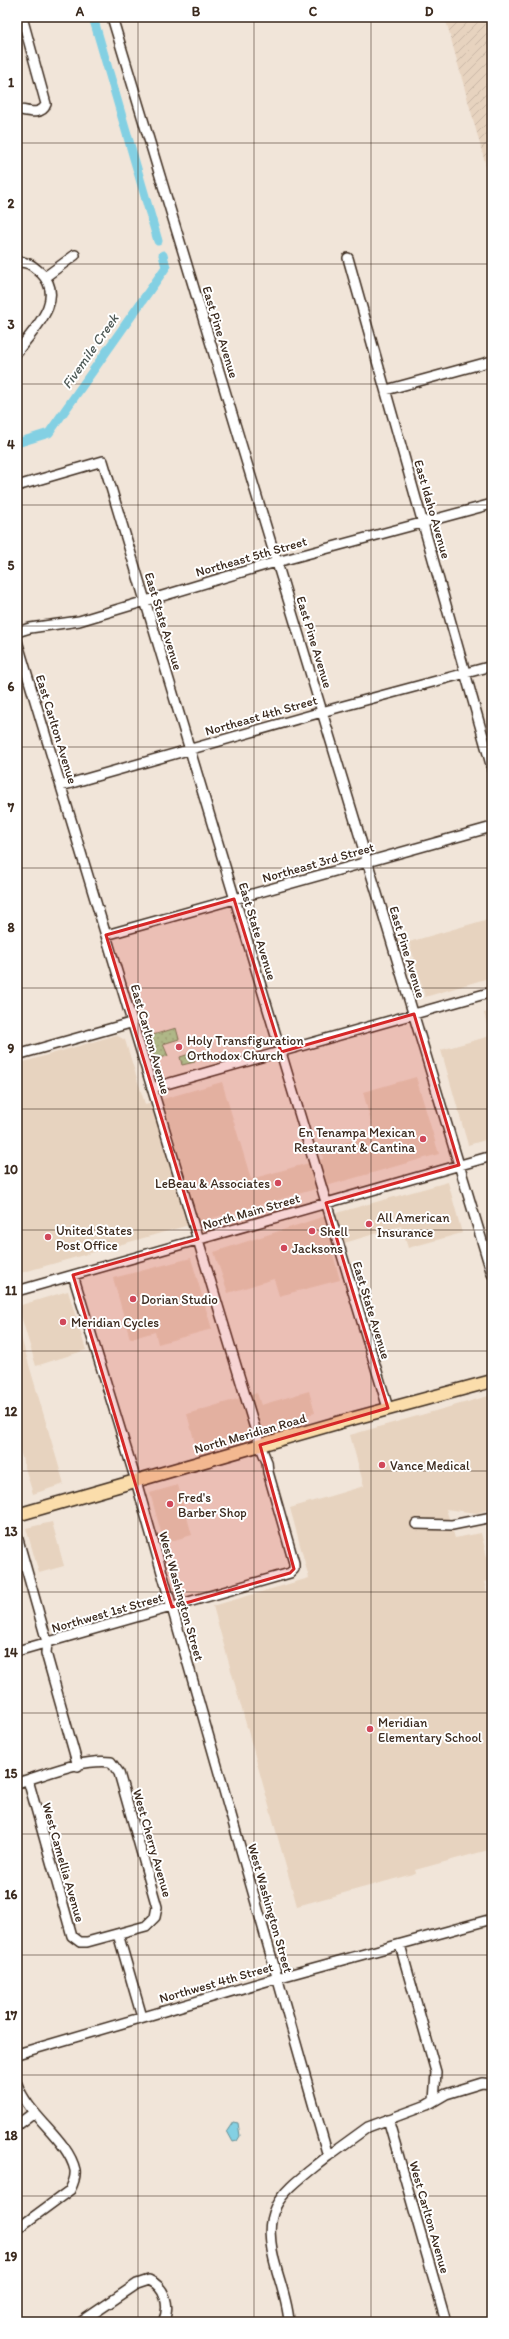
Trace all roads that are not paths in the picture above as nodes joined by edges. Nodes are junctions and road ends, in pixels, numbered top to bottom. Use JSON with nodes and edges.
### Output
{"nodes":[{"id":1,"x":22,"y":17,"type":"edge"},
{"id":2,"x":112,"y":17,"type":"edge"},
{"id":3,"x":17,"y":109,"type":"edge"},
{"id":4,"x":75,"y":255,"type":"dead end"},
{"id":5,"x":348,"y":258,"type":"dead end"},
{"id":6,"x":17,"y":262,"type":"edge"},
{"id":7,"x":45,"y":277,"type":"junction"},
{"id":8,"x":17,"y":352,"type":"edge"},
{"id":9,"x":492,"y":361,"type":"edge"},
{"id":10,"x":386,"y":390,"type":"junction"},
{"id":11,"x":17,"y":486,"type":"edge"},
{"id":12,"x":492,"y":504,"type":"edge"},
{"id":13,"x":423,"y":523,"type":"junction"},
{"id":14,"x":277,"y":562,"type":"junction"},
{"id":15,"x":144,"y":600,"type":"junction"},
{"id":16,"x":17,"y":632,"type":"edge"},
{"id":17,"x":17,"y":641,"type":"edge"},
{"id":18,"x":492,"y":666,"type":"edge"},
{"id":19,"x":465,"y":673,"type":"junction"},
{"id":20,"x":322,"y":711,"type":"junction"},
{"id":21,"x":189,"y":749,"type":"junction"},
{"id":22,"x":492,"y":768,"type":"edge"},
{"id":23,"x":61,"y":786,"type":"junction"},
{"id":24,"x":492,"y":827,"type":"edge"},
{"id":25,"x":368,"y":861,"type":"junction"},
{"id":26,"x":234,"y":899,"type":"junction"},
{"id":27,"x":106,"y":936,"type":"junction"},
{"id":28,"x":492,"y":992,"type":"edge"},
{"id":29,"x":414,"y":1014,"type":"junction"},
{"id":30,"x":134,"y":1022,"type":"junction"},
{"id":31,"x":281,"y":1052,"type":"junction"},
{"id":32,"x":17,"y":1055,"type":"edge"},
{"id":33,"x":152,"y":1088,"type":"junction"},
{"id":34,"x":492,"y":1156,"type":"edge"},
{"id":35,"x":459,"y":1165,"type":"junction"},
{"id":36,"x":326,"y":1203,"type":"junction"},
{"id":37,"x":198,"y":1239,"type":"junction"},
{"id":38,"x":492,"y":1274,"type":"edge"},
{"id":39,"x":73,"y":1275,"type":"junction"},
{"id":40,"x":17,"y":1291,"type":"edge"},
{"id":41,"x":492,"y":1381,"type":"edge"},
{"id":42,"x":388,"y":1408,"type":"junction"},
{"id":43,"x":260,"y":1445,"type":"junction"},
{"id":44,"x":136,"y":1481,"type":"junction"},
{"id":45,"x":17,"y":1515,"type":"edge"},
{"id":46,"x":492,"y":1517,"type":"edge"},
{"id":47,"x":416,"y":1524,"type":"dead end"},
{"id":48,"x":17,"y":1536,"type":"edge"},
{"id":49,"x":172,"y":1607,"type":"junction"},
{"id":50,"x":47,"y":1642,"type":"junction"},
{"id":51,"x":17,"y":1651,"type":"edge"},
{"id":52,"x":78,"y":1766,"type":"junction"},
{"id":53,"x":28,"y":1780,"type":"junction"},
{"id":54,"x":17,"y":1783,"type":"edge"},
{"id":55,"x":492,"y":1919,"type":"edge"},
{"id":56,"x":118,"y":1934,"type":"junction"},
{"id":57,"x":400,"y":1945,"type":"junction"},
{"id":58,"x":277,"y":1978,"type":"junction"},
{"id":59,"x":142,"y":2017,"type":"junction"},
{"id":60,"x":17,"y":2054,"type":"edge"},
{"id":61,"x":17,"y":2084,"type":"edge"},
{"id":62,"x":492,"y":2084,"type":"edge"},
{"id":63,"x":434,"y":2101,"type":"junction"},
{"id":64,"x":33,"y":2113,"type":"junction"},
{"id":65,"x":388,"y":2119,"type":"junction"},
{"id":66,"x":17,"y":2125,"type":"edge"},
{"id":67,"x":328,"y":2156,"type":"junction"},
{"id":68,"x":17,"y":2229,"type":"edge"},
{"id":69,"x":80,"y":2322,"type":"edge"},
{"id":70,"x":163,"y":2322,"type":"edge"},
{"id":71,"x":289,"y":2322,"type":"edge"},
{"id":72,"x":446,"y":2322,"type":"edge"}],
"edges":[{"from":1,"to":3,"type":"street"},
{"from":2,"to":14,"type":"street","name":"East Pine Avenue"},
{"from":4,"to":7,"type":"street"},
{"from":5,"to":10,"type":"street","name":"East Idaho Avenue"},
{"from":6,"to":7,"type":"street"},
{"from":7,"to":8,"type":"street"},
{"from":9,"to":10,"type":"street"},
{"from":10,"to":13,"type":"street","name":"East Idaho Avenue"},
{"from":11,"to":15,"type":"street","name":"East State Avenue"},
{"from":12,"to":13,"type":"street","name":"Northeast 5th Street"},
{"from":13,"to":14,"type":"street","name":"Northeast 5th Street"},
{"from":13,"to":19,"type":"street","name":"East Idaho Avenue"},
{"from":14,"to":15,"type":"street","name":"Northeast 5th Street"},
{"from":14,"to":20,"type":"street","name":"East Pine Avenue"},
{"from":15,"to":16,"type":"street","name":"Northeast 5th Street"},
{"from":15,"to":21,"type":"street","name":"East State Avenue"},
{"from":17,"to":23,"type":"street","name":"East Carlton Avenue"},
{"from":18,"to":19,"type":"street","name":"Northeast 4th Street"},
{"from":19,"to":20,"type":"street","name":"Northeast 4th Street"},
{"from":19,"to":22,"type":"street","name":"East Idaho Avenue"},
{"from":20,"to":21,"type":"street","name":"Northeast 4th Street"},
{"from":20,"to":25,"type":"street","name":"East Pine Avenue"},
{"from":21,"to":23,"type":"street","name":"Northeast 4th Street"},
{"from":21,"to":26,"type":"street","name":"East State Avenue"},
{"from":23,"to":27,"type":"street","name":"East Carlton Avenue"},
{"from":24,"to":25,"type":"street","name":"Northeast 3rd Street"},
{"from":25,"to":26,"type":"street","name":"Northeast 3rd Street"},
{"from":25,"to":29,"type":"street","name":"East Pine Avenue"},
{"from":26,"to":27,"type":"street","name":"Northeast 3rd Street"},
{"from":26,"to":31,"type":"street","name":"East State Avenue"},
{"from":27,"to":30,"type":"street","name":"East Carlton Avenue"},
{"from":28,"to":29,"type":"street"},
{"from":29,"to":31,"type":"street"},
{"from":29,"to":35,"type":"street","name":"East Pine Avenue"},
{"from":30,"to":32,"type":"street"},
{"from":30,"to":33,"type":"street","name":"East Carlton Avenue"},
{"from":31,"to":33,"type":"street"},
{"from":31,"to":36,"type":"street","name":"East State Avenue"},
{"from":33,"to":37,"type":"street","name":"East Carlton Avenue"},
{"from":34,"to":35,"type":"street","name":"North Main Street"},
{"from":35,"to":36,"type":"street","name":"North Main Street"},
{"from":35,"to":38,"type":"street","name":"East Pine Avenue"},
{"from":36,"to":37,"type":"street","name":"North Main Street"},
{"from":36,"to":42,"type":"street","name":"East State Avenue"},
{"from":37,"to":39,"type":"street","name":"North Main Street"},
{"from":37,"to":43,"type":"street","name":"East Carlton Avenue"},
{"from":39,"to":40,"type":"street","name":"North Main Street"},
{"from":39,"to":44,"type":"street","name":"West Washington Street"},
{"from":41,"to":42,"type":"main road","name":"North Meridian Road"},
{"from":42,"to":43,"type":"main road","name":"North Meridian Road"},
{"from":43,"to":44,"type":"main road","name":"North Meridian Road"},
{"from":43,"to":49,"type":"street","name":"Northwest 1st Street"},
{"from":44,"to":45,"type":"main road","name":"North Meridian Road"},
{"from":44,"to":49,"type":"street","name":"West Washington Street"},
{"from":46,"to":47,"type":"street"},
{"from":48,"to":50,"type":"street"},
{"from":49,"to":50,"type":"street","name":"Northwest 1st Street"},
{"from":49,"to":58,"type":"street","name":"West Washington Street"},
{"from":50,"to":51,"type":"street","name":"Northwest 1st Street"},
{"from":50,"to":52,"type":"street"},
{"from":52,"to":53,"type":"street"},
{"from":52,"to":56,"type":"street","name":"West Cherry Avenue"},
{"from":53,"to":54,"type":"street"},
{"from":53,"to":56,"type":"street","name":"West Camellia Avenue"},
{"from":55,"to":57,"type":"street","name":"Northwest 4th Street"},
{"from":56,"to":59,"type":"street"},
{"from":57,"to":58,"type":"street","name":"Northwest 4th Street"},
{"from":57,"to":63,"type":"street"},
{"from":58,"to":59,"type":"street","name":"Northwest 4th Street"},
{"from":58,"to":67,"type":"street","name":"West Washington Street"},
{"from":59,"to":60,"type":"street","name":"Northwest 4th Street"},
{"from":61,"to":64,"type":"street"},
{"from":62,"to":63,"type":"street"},
{"from":63,"to":65,"type":"street"},
{"from":64,"to":66,"type":"street"},
{"from":64,"to":68,"type":"street"},
{"from":65,"to":67,"type":"street"},
{"from":65,"to":72,"type":"street","name":"West Carlton Avenue"},
{"from":67,"to":71,"type":"street"},
{"from":69,"to":70,"type":"street"}]}
